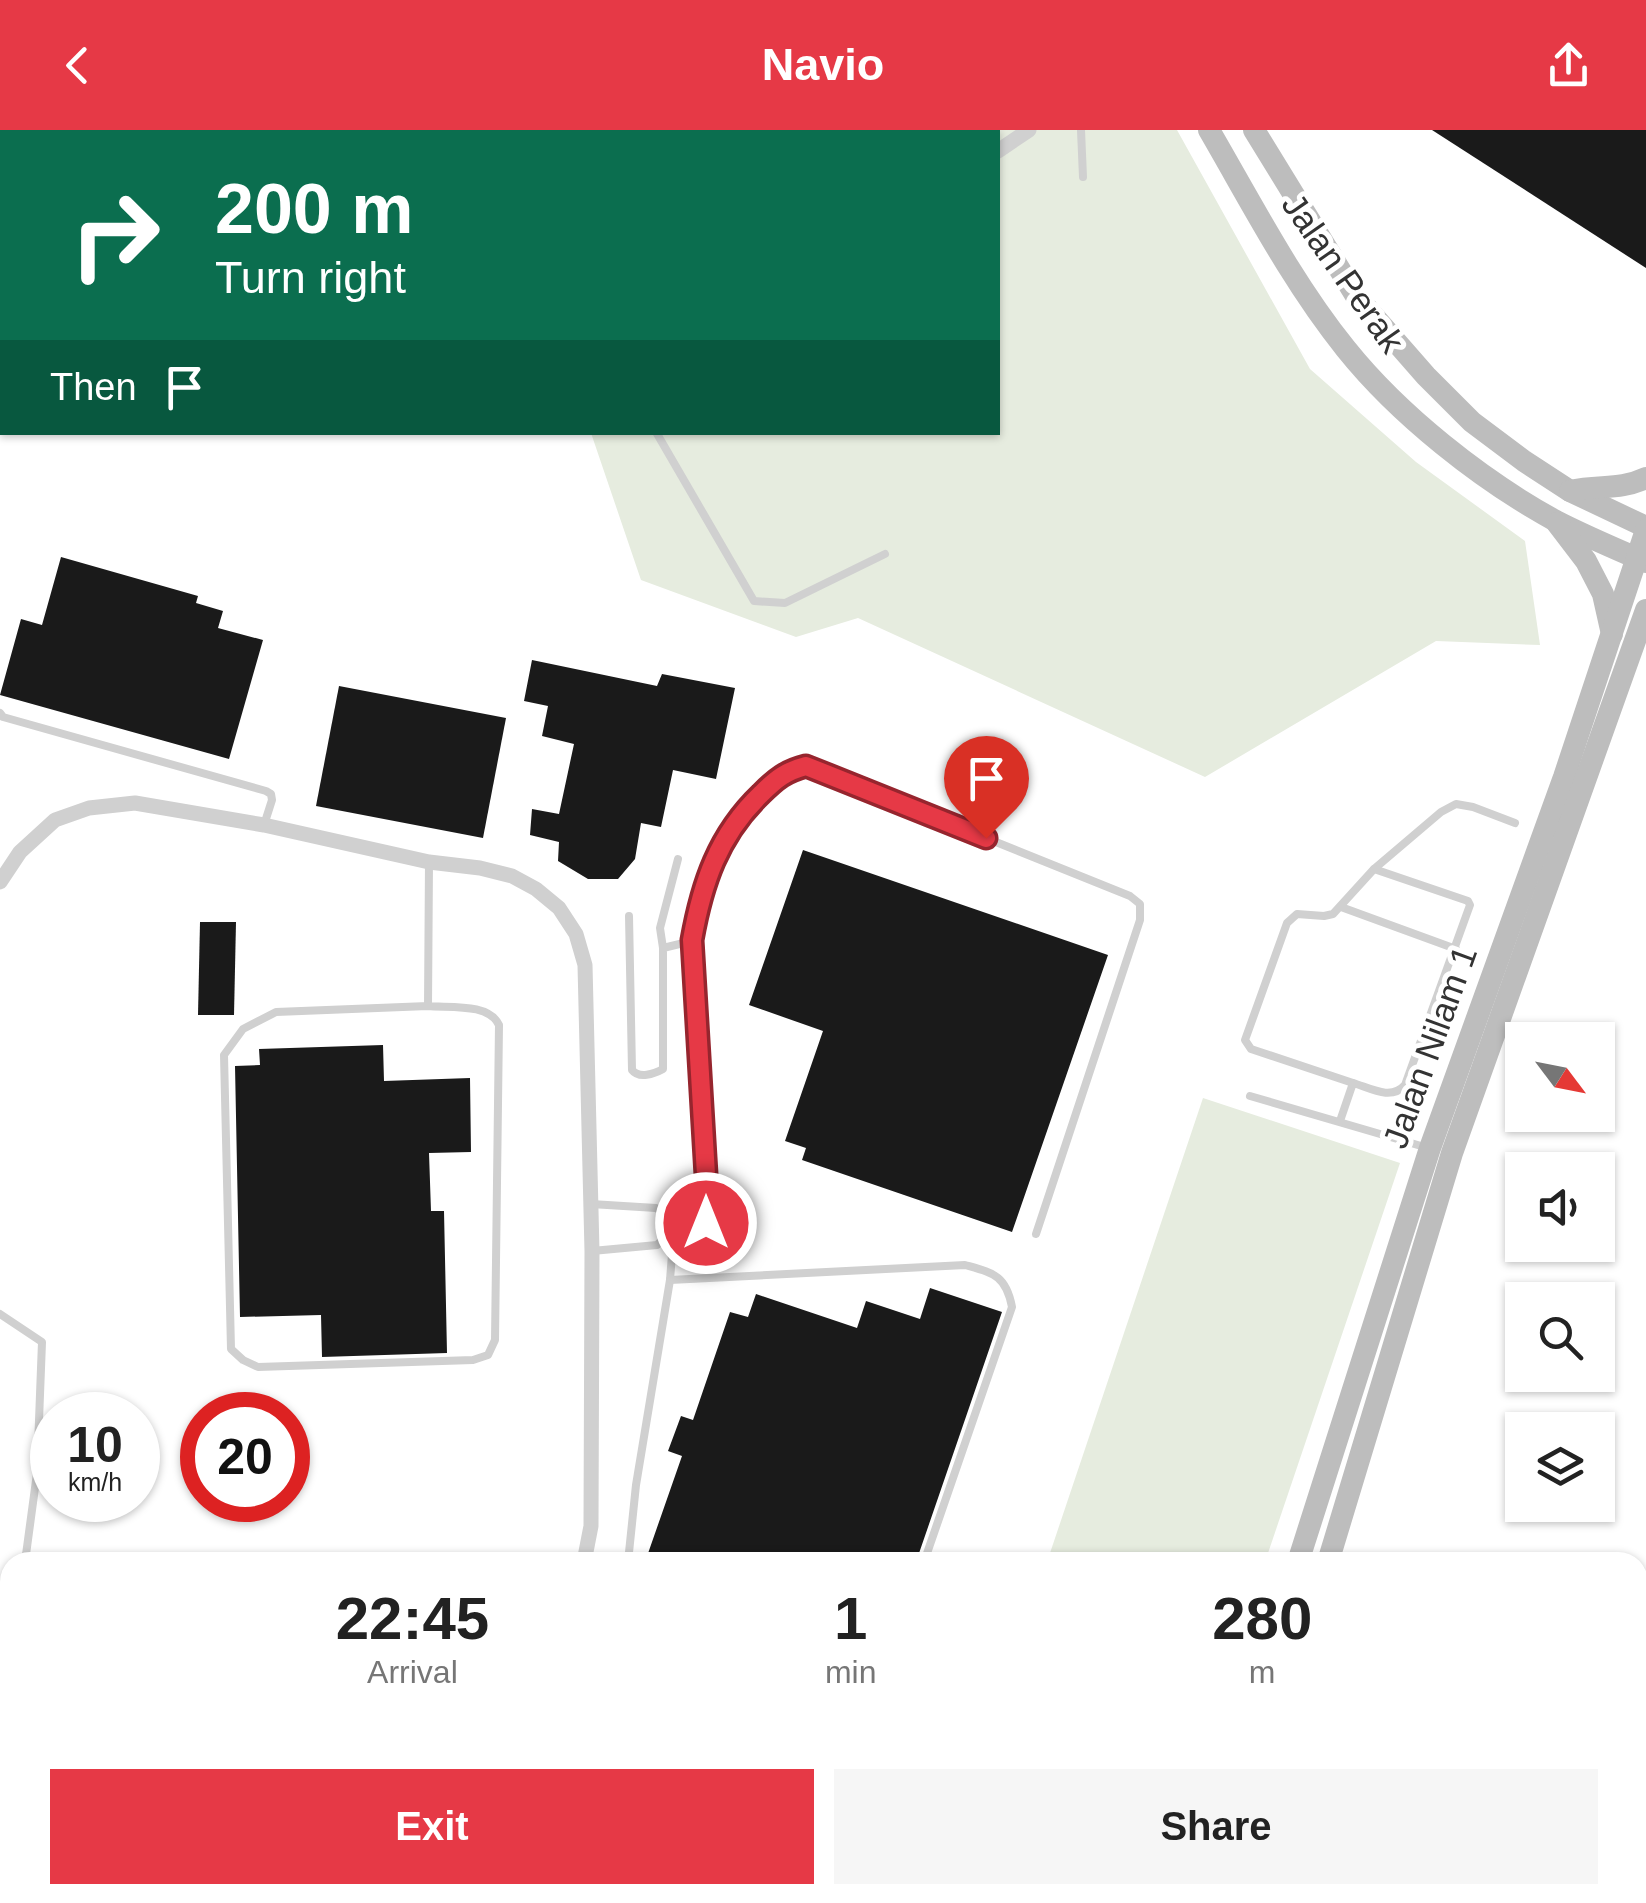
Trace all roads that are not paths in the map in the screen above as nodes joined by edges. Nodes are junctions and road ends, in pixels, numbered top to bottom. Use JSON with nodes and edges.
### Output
{"nodes":[{"id":1,"x":1029,"y":130,"type":"edge"},
{"id":2,"x":1080,"y":130,"type":"edge"},
{"id":3,"x":1209,"y":130,"type":"edge"},
{"id":4,"x":1254,"y":130,"type":"edge"},
{"id":5,"x":1000,"y":150,"type":"edge"},
{"id":6,"x":1083,"y":177,"type":"dead end"},
{"id":7,"x":658,"y":435,"type":"edge"},
{"id":8,"x":1646,"y":478,"type":"edge"},
{"id":9,"x":1570,"y":491,"type":"junction"},
{"id":10,"x":1556,"y":521,"type":"junction"},
{"id":11,"x":1646,"y":529,"type":"edge"},
{"id":12,"x":885,"y":554,"type":"dead end"},
{"id":13,"x":1641,"y":560,"type":"edge"},
{"id":14,"x":1646,"y":610,"type":"edge"},
{"id":15,"x":1612,"y":634,"type":"junction"},
{"id":16,"x":1638,"y":648,"type":"edge"},
{"id":17,"x":0,"y":713,"type":"edge"},
{"id":18,"x":1515,"y":822,"type":"dead end"},
{"id":19,"x":264,"y":825,"type":"junction"},
{"id":20,"x":678,"y":859,"type":"dead end"},
{"id":21,"x":429,"y":862,"type":"junction"},
{"id":22,"x":1374,"y":868,"type":"junction"},
{"id":23,"x":0,"y":882,"type":"edge"},
{"id":24,"x":1341,"y":906,"type":"junction"},
{"id":25,"x":629,"y":916,"type":"dead end"},
{"id":26,"x":692,"y":940,"type":"junction"},
{"id":27,"x":664,"y":948,"type":"junction"},
{"id":28,"x":1456,"y":948,"type":"junction"},
{"id":29,"x":428,"y":1006,"type":"junction"},
{"id":30,"x":1352,"y":1083,"type":"junction"},
{"id":31,"x":1250,"y":1096,"type":"dead end"},
{"id":32,"x":1340,"y":1121,"type":"junction"},
{"id":33,"x":1441,"y":1151,"type":"junction"},
{"id":34,"x":591,"y":1204,"type":"junction"},
{"id":35,"x":674,"y":1229,"type":"junction"},
{"id":36,"x":1036,"y":1234,"type":"dead end"},
{"id":37,"x":592,"y":1251,"type":"junction"},
{"id":38,"x":670,"y":1280,"type":"junction"},
{"id":39,"x":0,"y":1314,"type":"edge"},
{"id":40,"x":25,"y":1552,"type":"edge"},
{"id":41,"x":586,"y":1552,"type":"edge"},
{"id":42,"x":629,"y":1552,"type":"edge"},
{"id":43,"x":927,"y":1552,"type":"edge"},
{"id":44,"x":1301,"y":1552,"type":"edge"},
{"id":45,"x":1331,"y":1552,"type":"edge"}],
"edges":[{"from":1,"to":5,"type":"street"},
{"from":2,"to":6,"type":"lane"},
{"from":3,"to":10,"type":"main road","name":"Jalan Perak"},
{"from":4,"to":9,"type":"main road","name":"Jalan Perak"},
{"from":7,"to":12,"type":"lane"},
{"from":8,"to":9,"type":"main road"},
{"from":9,"to":11,"type":"main road","name":"Jalan Perak"},
{"from":10,"to":13,"type":"main road","name":"Jalan Perak"},
{"from":10,"to":15,"type":"main road"},
{"from":11,"to":13,"type":"main road","name":"Jalan Nilam 1"},
{"from":13,"to":15,"type":"main road","name":"Jalan Nilam 1"},
{"from":14,"to":16,"type":"main road","name":"Jalan Nilam 1"},
{"from":15,"to":33,"type":"main road","name":"Jalan Nilam 1"},
{"from":16,"to":33,"type":"main road","name":"Jalan Nilam 1"},
{"from":17,"to":19,"type":"lane"},
{"from":18,"to":22,"type":"lane"},
{"from":19,"to":21,"type":"street"},
{"from":19,"to":23,"type":"street"},
{"from":20,"to":27,"type":"lane"},
{"from":21,"to":29,"type":"lane"},
{"from":21,"to":34,"type":"street"},
{"from":22,"to":24,"type":"lane"},
{"from":22,"to":28,"type":"lane"},
{"from":24,"to":28,"type":"lane"},
{"from":24,"to":30,"type":"lane"},
{"from":25,"to":27,"type":"lane"},
{"from":26,"to":27,"type":"lane"},
{"from":26,"to":35,"type":"lane"},
{"from":26,"to":36,"type":"lane"},
{"from":28,"to":30,"type":"lane"},
{"from":29,"to":29,"type":"lane"},
{"from":30,"to":32,"type":"lane"},
{"from":31,"to":32,"type":"lane"},
{"from":32,"to":33,"type":"lane"},
{"from":33,"to":44,"type":"main road","name":"Jalan Nilam 1"},
{"from":33,"to":45,"type":"main road","name":"Jalan Nilam 1"},
{"from":34,"to":35,"type":"lane"},
{"from":34,"to":37,"type":"street"},
{"from":35,"to":37,"type":"lane"},
{"from":35,"to":38,"type":"lane"},
{"from":37,"to":41,"type":"street"},
{"from":38,"to":42,"type":"lane"},
{"from":38,"to":43,"type":"lane"},
{"from":39,"to":40,"type":"lane"}]}
